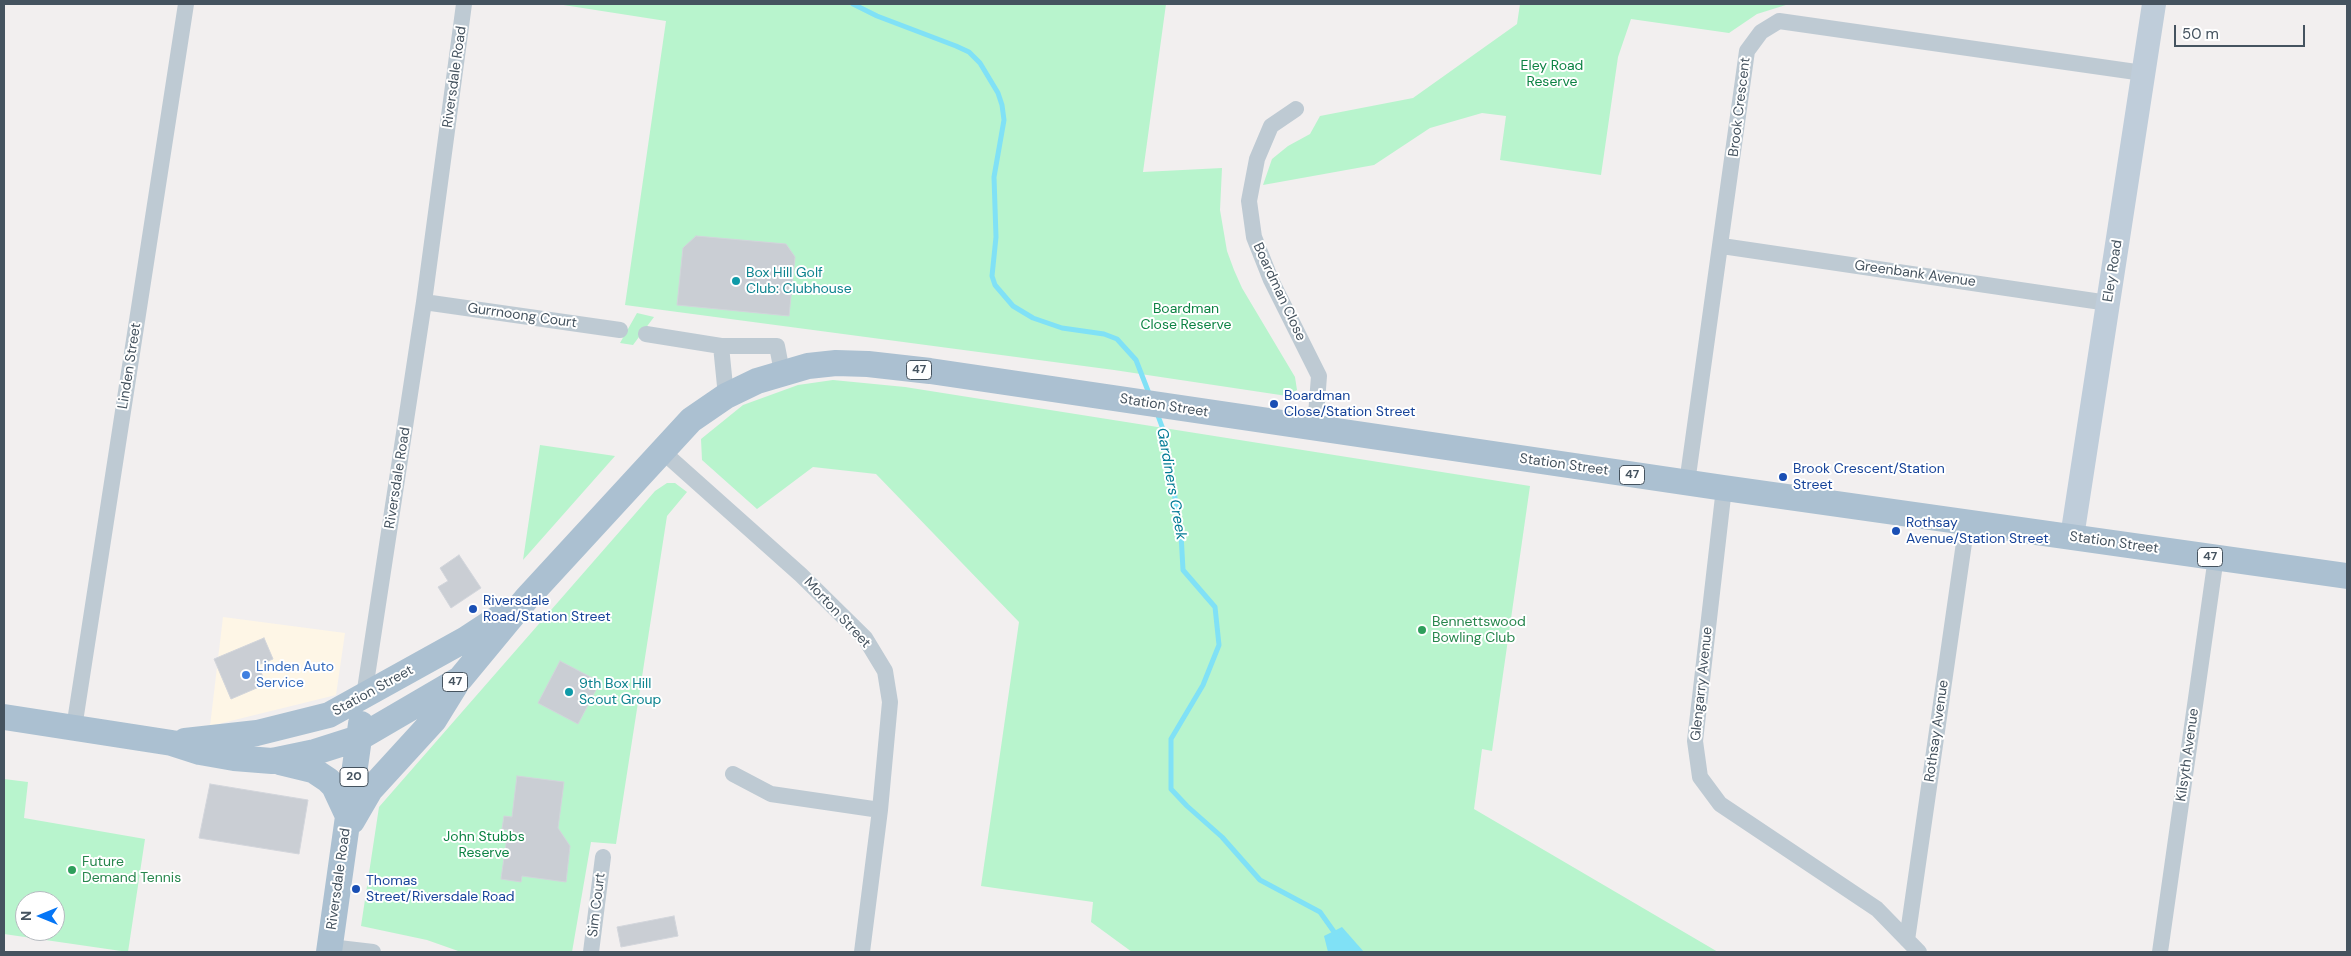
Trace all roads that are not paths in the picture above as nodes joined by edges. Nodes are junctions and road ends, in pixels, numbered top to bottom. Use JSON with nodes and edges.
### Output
{"nodes":[{"id":1,"x":186,"y":4,"type":"edge"},
{"id":2,"x":464,"y":4,"type":"edge"},
{"id":3,"x":2154,"y":4,"type":"edge"},
{"id":4,"x":2143,"y":73,"type":"junction"},
{"id":5,"x":1296,"y":109,"type":"dead end"},
{"id":6,"x":1722,"y":246,"type":"junction"},
{"id":7,"x":424,"y":302,"type":"junction"},
{"id":8,"x":2108,"y":303,"type":"junction"},
{"id":9,"x":620,"y":330,"type":"dead end"},
{"id":10,"x":646,"y":334,"type":"dead end"},
{"id":11,"x":721,"y":346,"type":"junction"},
{"id":12,"x":782,"y":372,"type":"junction"},
{"id":13,"x":726,"y":396,"type":"junction"},
{"id":14,"x":1315,"y":428,"type":"junction"},
{"id":15,"x":662,"y":451,"type":"junction"},
{"id":16,"x":1687,"y":483,"type":"junction"},
{"id":17,"x":1724,"y":488,"type":"junction"},
{"id":18,"x":1967,"y":522,"type":"junction"},
{"id":19,"x":2072,"y":537,"type":"junction"},
{"id":20,"x":2216,"y":558,"type":"junction"},
{"id":21,"x":2347,"y":576,"type":"edge"},
{"id":22,"x":527,"y":598,"type":"junction"},
{"id":23,"x":460,"y":679,"type":"junction"},
{"id":24,"x":364,"y":696,"type":"junction"},
{"id":25,"x":4,"y":717,"type":"edge"},
{"id":26,"x":74,"y":728,"type":"junction"},
{"id":27,"x":359,"y":738,"type":"junction"},
{"id":28,"x":172,"y":743,"type":"junction"},
{"id":29,"x":272,"y":760,"type":"junction"},
{"id":30,"x":733,"y":774,"type":"dead end"},
{"id":31,"x":880,"y":810,"type":"junction"},
{"id":32,"x":347,"y":823,"type":"junction"},
{"id":33,"x":603,"y":857,"type":"dead end"},
{"id":34,"x":1907,"y":940,"type":"junction"},
{"id":35,"x":329,"y":949,"type":"edge"},
{"id":36,"x":373,"y":952,"type":"edge"},
{"id":37,"x":591,"y":952,"type":"edge"},
{"id":38,"x":862,"y":952,"type":"edge"},
{"id":39,"x":1919,"y":952,"type":"edge"},
{"id":40,"x":2160,"y":952,"type":"edge"}],
"edges":[{"from":1,"to":26,"type":"street","name":"Linden Street"},
{"from":2,"to":7,"type":"street","name":"Riversdale Road"},
{"from":3,"to":4,"type":"main road","name":"Eley Road"},
{"from":4,"to":6,"type":"street","name":"Brook Crescent"},
{"from":4,"to":8,"type":"main road","name":"Eley Road"},
{"from":5,"to":14,"type":"street","name":"Boardman Close"},
{"from":6,"to":8,"type":"street","name":"Greenbank Avenue"},
{"from":6,"to":16,"type":"street","name":"Brook Crescent"},
{"from":7,"to":9,"type":"street","name":"Gurrnoong Court"},
{"from":7,"to":24,"type":"street","name":"Riversdale Road"},
{"from":8,"to":19,"type":"main road","name":"Eley Road"},
{"from":10,"to":11,"type":"street"},
{"from":11,"to":12,"type":"street"},
{"from":11,"to":13,"type":"street"},
{"from":12,"to":13,"type":"main road","name":"Station Street","number":"47"},
{"from":12,"to":14,"type":"main road","name":"Station Street","number":"47"},
{"from":13,"to":15,"type":"main road","name":"Station Street","number":"47"},
{"from":14,"to":16,"type":"main road","name":"Station Street","number":"47"},
{"from":15,"to":22,"type":"main road","name":"Station Street","number":"47"},
{"from":15,"to":31,"type":"street","name":"Morton Street"},
{"from":16,"to":17,"type":"main road","name":"Station Street","number":"47"},
{"from":17,"to":18,"type":"main road","name":"Station Street","number":"47"},
{"from":17,"to":34,"type":"street","name":"Glengarry Avenue"},
{"from":18,"to":19,"type":"main road","name":"Station Street","number":"47"},
{"from":18,"to":34,"type":"street","name":"Rothsay Avenue"},
{"from":19,"to":20,"type":"main road","name":"Station Street","number":"47"},
{"from":20,"to":21,"type":"main road","name":"Station Street","number":"47"},
{"from":20,"to":40,"type":"street","name":"Kilsyth Avenue"},
{"from":22,"to":23,"type":"main road","name":"Station Street","number":"47"},
{"from":22,"to":24,"type":"main road","name":"Station Street","number":"47"},
{"from":23,"to":27,"type":"main road","name":"Station Street","number":"47"},
{"from":23,"to":32,"type":"main road"},
{"from":24,"to":27,"type":"main road","name":"Riversdale Road","number":"20"},
{"from":24,"to":28,"type":"main road","name":"Station Street","number":"47"},
{"from":25,"to":26,"type":"main road","name":"Station Street","number":"47"},
{"from":26,"to":28,"type":"main road","name":"Station Street","number":"47"},
{"from":27,"to":29,"type":"main road","name":"Station Street","number":"47"},
{"from":27,"to":32,"type":"main road","name":"Riversdale Road","number":"20"},
{"from":28,"to":29,"type":"main road","name":"Station Street","number":"47"},
{"from":29,"to":32,"type":"main road"},
{"from":30,"to":31,"type":"street"},
{"from":31,"to":38,"type":"street","name":"Morton Street"},
{"from":32,"to":35,"type":"main road","name":"Riversdale Road","number":"20"},
{"from":33,"to":37,"type":"street","name":"Sim Court"},
{"from":34,"to":39,"type":"street","name":"Glengarry Avenue"},
{"from":35,"to":36,"type":"street"}]}
